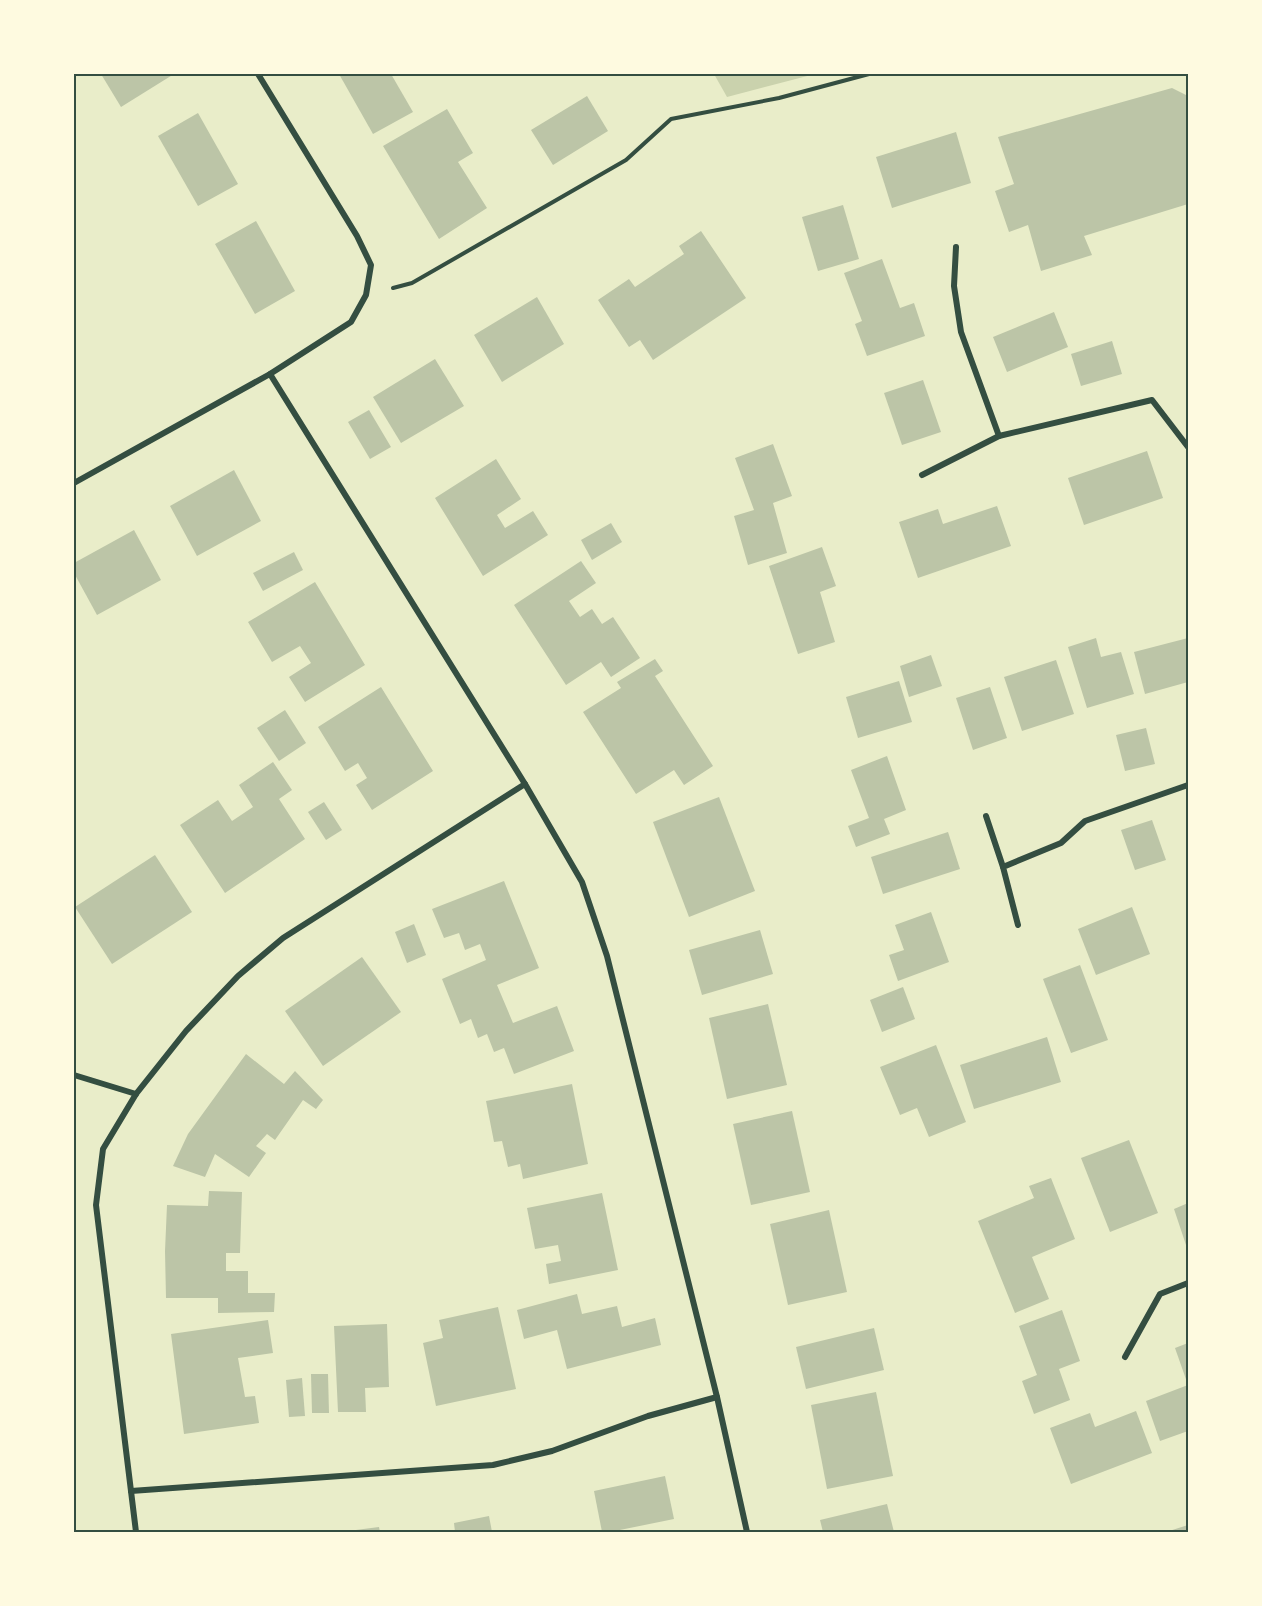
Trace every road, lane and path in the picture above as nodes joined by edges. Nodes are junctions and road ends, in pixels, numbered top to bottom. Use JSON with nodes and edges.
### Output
{"nodes":[{"id":1,"x":258,"y":74,"type":"edge"},
{"id":2,"x":869,"y":74,"type":"edge"},
{"id":3,"x":956,"y":247,"type":"dead end"},
{"id":4,"x":366,"y":295,"type":"junction"},
{"id":5,"x":270,"y":374,"type":"junction"},
{"id":6,"x":999,"y":436,"type":"junction"},
{"id":7,"x":1188,"y":447,"type":"edge"},
{"id":8,"x":922,"y":475,"type":"dead end"},
{"id":9,"x":74,"y":483,"type":"edge"},
{"id":10,"x":525,"y":784,"type":"junction"},
{"id":11,"x":1188,"y":785,"type":"edge"},
{"id":12,"x":986,"y":816,"type":"dead end"},
{"id":13,"x":1003,"y":867,"type":"junction"},
{"id":14,"x":1018,"y":925,"type":"dead end"},
{"id":15,"x":74,"y":1075,"type":"edge"},
{"id":16,"x":136,"y":1094,"type":"junction"},
{"id":17,"x":1188,"y":1283,"type":"edge"},
{"id":18,"x":1125,"y":1357,"type":"dead end"},
{"id":19,"x":717,"y":1397,"type":"junction"},
{"id":20,"x":131,"y":1491,"type":"junction"},
{"id":21,"x":136,"y":1533,"type":"edge"},
{"id":22,"x":747,"y":1533,"type":"edge"}],
"edges":[{"from":1,"to":4,"type":"street"},
{"from":2,"to":4,"type":"path"},
{"from":3,"to":6,"type":"street"},
{"from":4,"to":5,"type":"street"},
{"from":5,"to":9,"type":"street"},
{"from":5,"to":10,"type":"street"},
{"from":6,"to":7,"type":"street"},
{"from":6,"to":8,"type":"street"},
{"from":10,"to":16,"type":"street"},
{"from":10,"to":19,"type":"street"},
{"from":11,"to":13,"type":"street"},
{"from":12,"to":13,"type":"street"},
{"from":13,"to":14,"type":"street"},
{"from":15,"to":16,"type":"street"},
{"from":16,"to":20,"type":"street"},
{"from":17,"to":18,"type":"street"},
{"from":19,"to":20,"type":"street"},
{"from":19,"to":22,"type":"street"},
{"from":20,"to":21,"type":"street"}]}
